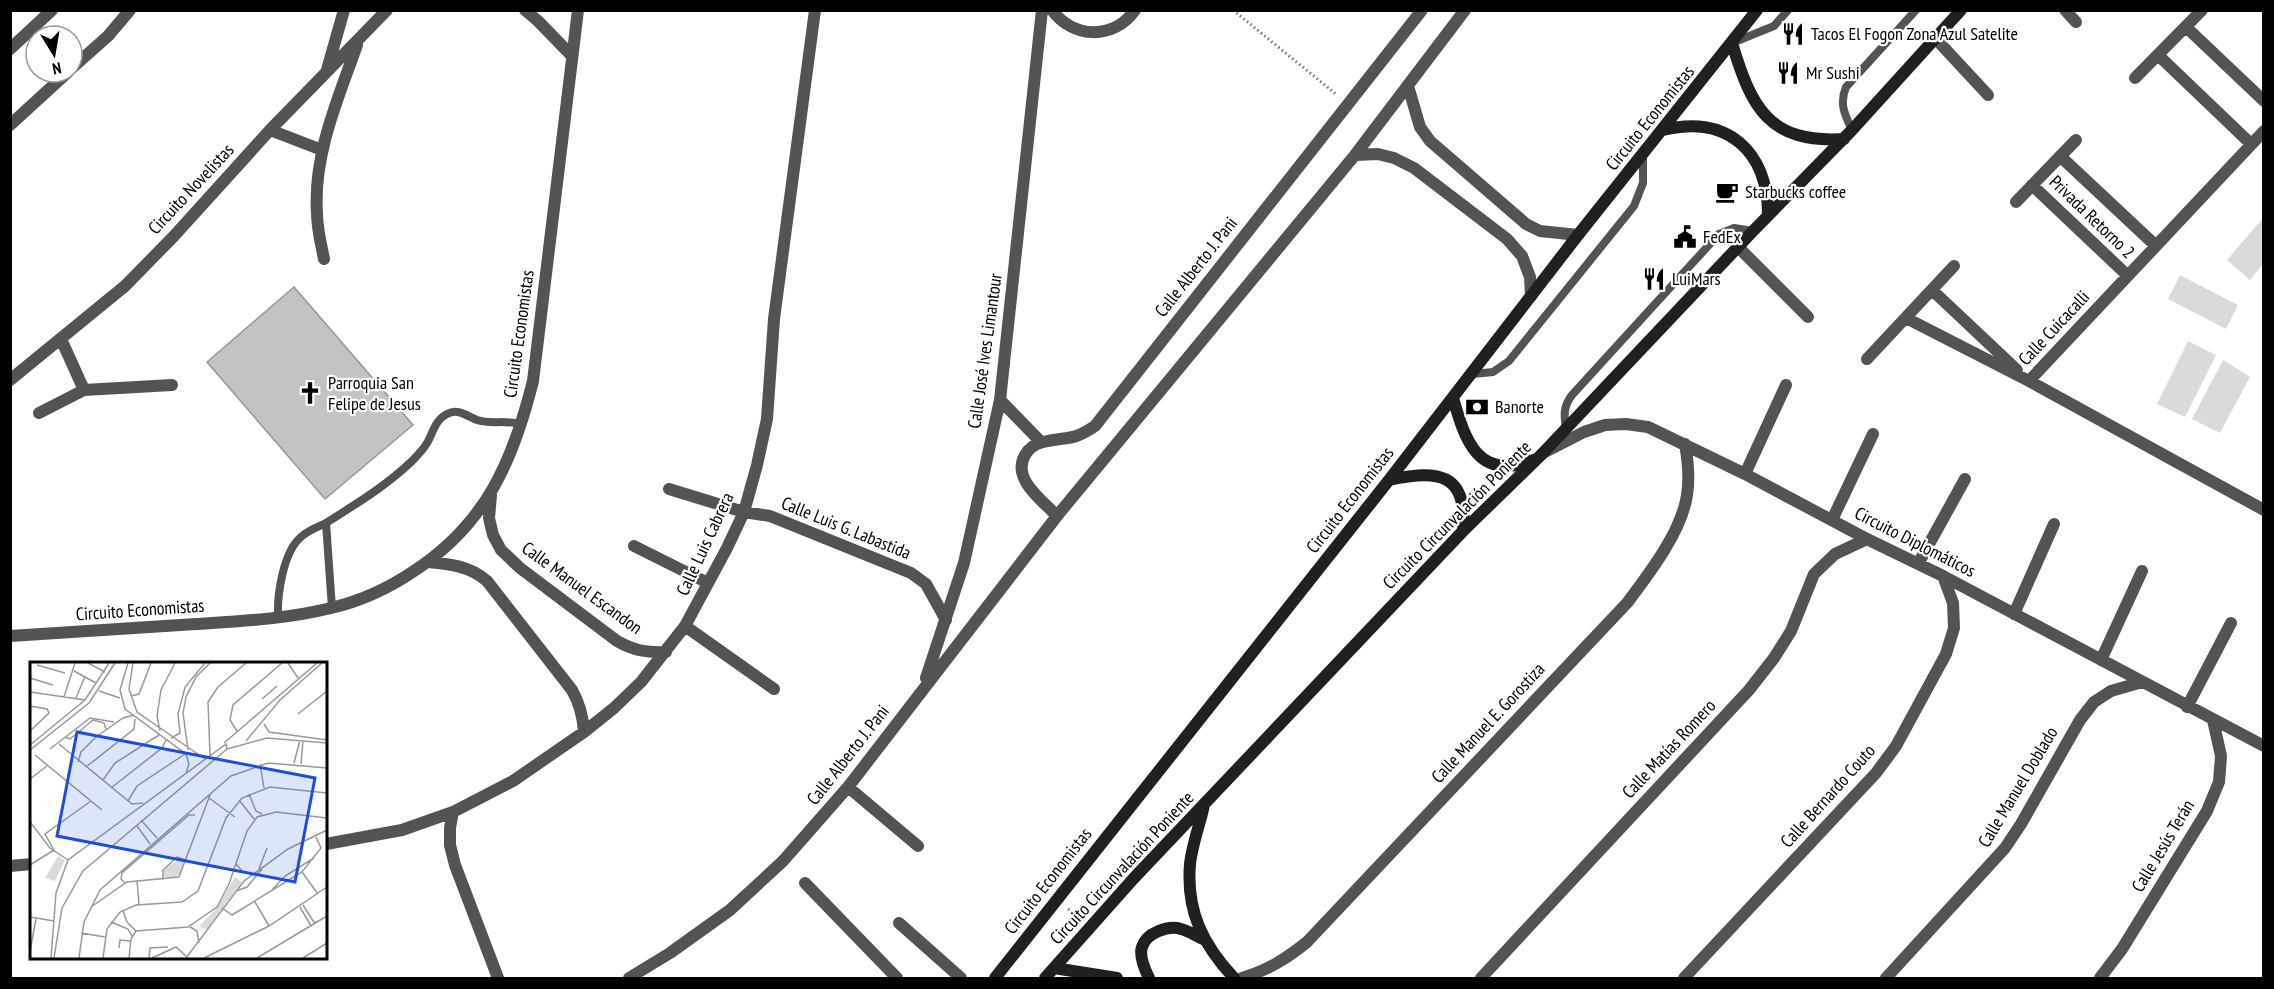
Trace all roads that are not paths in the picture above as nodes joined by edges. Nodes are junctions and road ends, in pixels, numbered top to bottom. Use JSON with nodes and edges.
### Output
{"nodes":[{"id":1,"x":52,"y":10,"type":"edge"},
{"id":2,"x":130,"y":10,"type":"edge"},
{"id":3,"x":344,"y":10,"type":"edge"},
{"id":4,"x":387,"y":10,"type":"edge"},
{"id":5,"x":525,"y":10,"type":"edge"},
{"id":6,"x":578,"y":10,"type":"edge"},
{"id":7,"x":815,"y":10,"type":"edge"},
{"id":8,"x":1042,"y":10,"type":"edge"},
{"id":9,"x":1052,"y":10,"type":"edge"},
{"id":10,"x":1135,"y":10,"type":"edge"},
{"id":11,"x":1422,"y":10,"type":"edge"},
{"id":12,"x":1465,"y":10,"type":"edge"},
{"id":13,"x":1757,"y":10,"type":"edge"},
{"id":14,"x":1788,"y":10,"type":"edge"},
{"id":15,"x":1916,"y":10,"type":"edge"},
{"id":16,"x":1961,"y":10,"type":"edge"},
{"id":17,"x":2065,"y":10,"type":"edge"},
{"id":18,"x":2202,"y":10,"type":"edge"},
{"id":19,"x":2076,"y":22,"type":"dead end"},
{"id":20,"x":2186,"y":27,"type":"junction"},
{"id":21,"x":1935,"y":38,"type":"junction"},
{"id":22,"x":357,"y":42,"type":"junction"},
{"id":23,"x":1732,"y":43,"type":"junction"},
{"id":24,"x":10,"y":49,"type":"edge"},
{"id":25,"x":2158,"y":56,"type":"junction"},
{"id":26,"x":84,"y":57,"type":"edge"},
{"id":27,"x":572,"y":57,"type":"junction"},
{"id":28,"x":327,"y":72,"type":"junction"},
{"id":29,"x":2135,"y":78,"type":"dead end"},
{"id":30,"x":55,"y":84,"type":"edge"},
{"id":31,"x":1408,"y":86,"type":"junction"},
{"id":32,"x":1988,"y":94,"type":"dead end"},
{"id":33,"x":2264,"y":101,"type":"edge"},
{"id":34,"x":10,"y":125,"type":"edge"},
{"id":35,"x":270,"y":130,"type":"junction"},
{"id":36,"x":1663,"y":130,"type":"junction"},
{"id":37,"x":2264,"y":131,"type":"edge"},
{"id":38,"x":1848,"y":134,"type":"junction"},
{"id":39,"x":2076,"y":140,"type":"dead end"},
{"id":40,"x":2251,"y":144,"type":"junction"},
{"id":41,"x":322,"y":150,"type":"junction"},
{"id":42,"x":1355,"y":155,"type":"junction"},
{"id":43,"x":1643,"y":156,"type":"junction"},
{"id":44,"x":2060,"y":156,"type":"junction"},
{"id":45,"x":2032,"y":185,"type":"junction"},
{"id":46,"x":2016,"y":202,"type":"dead end"},
{"id":47,"x":1768,"y":215,"type":"junction"},
{"id":48,"x":1753,"y":231,"type":"junction"},
{"id":49,"x":1578,"y":235,"type":"junction"},
{"id":50,"x":2155,"y":245,"type":"junction"},
{"id":51,"x":1739,"y":248,"type":"junction"},
{"id":52,"x":324,"y":259,"type":"dead end"},
{"id":53,"x":1954,"y":266,"type":"dead end"},
{"id":54,"x":2127,"y":275,"type":"junction"},
{"id":55,"x":1932,"y":290,"type":"junction"},
{"id":56,"x":1531,"y":296,"type":"junction"},
{"id":57,"x":1808,"y":317,"type":"dead end"},
{"id":58,"x":1906,"y":318,"type":"junction"},
{"id":59,"x":61,"y":339,"type":"junction"},
{"id":60,"x":1867,"y":360,"type":"dead end"},
{"id":61,"x":1473,"y":374,"type":"junction"},
{"id":62,"x":10,"y":380,"type":"edge"},
{"id":63,"x":2029,"y":381,"type":"junction"},
{"id":64,"x":172,"y":385,"type":"dead end"},
{"id":65,"x":1786,"y":385,"type":"dead end"},
{"id":66,"x":84,"y":390,"type":"junction"},
{"id":67,"x":1454,"y":398,"type":"junction"},
{"id":68,"x":1000,"y":400,"type":"junction"},
{"id":69,"x":39,"y":413,"type":"dead end"},
{"id":70,"x":522,"y":425,"type":"junction"},
{"id":71,"x":1566,"y":429,"type":"junction"},
{"id":72,"x":1873,"y":434,"type":"dead end"},
{"id":73,"x":1041,"y":442,"type":"junction"},
{"id":74,"x":1685,"y":444,"type":"junction"},
{"id":75,"x":1542,"y":454,"type":"junction"},
{"id":76,"x":1745,"y":474,"type":"junction"},
{"id":77,"x":1965,"y":479,"type":"dead end"},
{"id":78,"x":1389,"y":480,"type":"junction"},
{"id":79,"x":669,"y":489,"type":"dead end"},
{"id":80,"x":491,"y":493,"type":"junction"},
{"id":81,"x":2264,"y":510,"type":"edge"},
{"id":82,"x":744,"y":512,"type":"junction"},
{"id":83,"x":1057,"y":516,"type":"junction"},
{"id":84,"x":1832,"y":520,"type":"junction"},
{"id":85,"x":326,"y":523,"type":"junction"},
{"id":86,"x":2054,"y":524,"type":"dead end"},
{"id":87,"x":1463,"y":531,"type":"junction"},
{"id":88,"x":1867,"y":539,"type":"junction"},
{"id":89,"x":634,"y":546,"type":"dead end"},
{"id":90,"x":428,"y":562,"type":"junction"},
{"id":91,"x":1918,"y":564,"type":"junction"},
{"id":92,"x":2142,"y":571,"type":"dead end"},
{"id":93,"x":1943,"y":576,"type":"junction"},
{"id":94,"x":708,"y":583,"type":"junction"},
{"id":95,"x":332,"y":608,"type":"junction"},
{"id":96,"x":2014,"y":614,"type":"junction"},
{"id":97,"x":278,"y":618,"type":"junction"},
{"id":98,"x":946,"y":620,"type":"junction"},
{"id":99,"x":2230,"y":623,"type":"dead end"},
{"id":100,"x":685,"y":626,"type":"junction"},
{"id":101,"x":10,"y":636,"type":"edge"},
{"id":102,"x":666,"y":652,"type":"junction"},
{"id":103,"x":2101,"y":660,"type":"junction"},
{"id":104,"x":2142,"y":682,"type":"junction"},
{"id":105,"x":923,"y":688,"type":"junction"},
{"id":106,"x":774,"y":689,"type":"dead end"},
{"id":107,"x":2187,"y":707,"type":"junction"},
{"id":108,"x":2213,"y":720,"type":"junction"},
{"id":109,"x":584,"y":732,"type":"junction"},
{"id":110,"x":2264,"y":746,"type":"edge"},
{"id":111,"x":848,"y":787,"type":"junction"},
{"id":112,"x":1204,"y":804,"type":"junction"},
{"id":113,"x":453,"y":812,"type":"junction"},
{"id":114,"x":327,"y":844,"type":"edge"},
{"id":115,"x":918,"y":846,"type":"dead end"},
{"id":116,"x":30,"y":864,"type":"edge"},
{"id":117,"x":10,"y":866,"type":"edge"},
{"id":118,"x":805,"y":883,"type":"dead end"},
{"id":119,"x":899,"y":923,"type":"dead end"},
{"id":120,"x":1203,"y":939,"type":"junction"},
{"id":121,"x":1054,"y":968,"type":"junction"},
{"id":122,"x":498,"y":978,"type":"edge"},
{"id":123,"x":629,"y":978,"type":"edge"},
{"id":124,"x":897,"y":978,"type":"edge"},
{"id":125,"x":961,"y":978,"type":"edge"},
{"id":126,"x":994,"y":978,"type":"edge"},
{"id":127,"x":1045,"y":978,"type":"edge"},
{"id":128,"x":1117,"y":978,"type":"edge"},
{"id":129,"x":1149,"y":978,"type":"edge"},
{"id":130,"x":1234,"y":978,"type":"edge"},
{"id":131,"x":1242,"y":978,"type":"edge"},
{"id":132,"x":1481,"y":978,"type":"edge"},
{"id":133,"x":1684,"y":978,"type":"edge"},
{"id":134,"x":1886,"y":978,"type":"edge"},
{"id":135,"x":2100,"y":978,"type":"edge"}],
"edges":[{"from":1,"to":24,"type":"street"},
{"from":2,"to":26,"type":"street"},
{"from":3,"to":28,"type":"street"},
{"from":4,"to":22,"type":"street","name":"Circuito Novelistas"},
{"from":5,"to":27,"type":"street"},
{"from":6,"to":27,"type":"street","name":"Circuito Economistas"},
{"from":7,"to":82,"type":"street","name":"Calle Luis Cabrera"},
{"from":8,"to":68,"type":"street","name":"Calle José Ives Limantour"},
{"from":9,"to":10,"type":"street"},
{"from":11,"to":73,"type":"street","name":"Calle Alberto J. Pani"},
{"from":12,"to":31,"type":"street","name":"Calle Alberto J. Pani"},
{"from":13,"to":23,"type":"main road","name":"Circuito Economistas"},
{"from":14,"to":23,"type":"lane","name":"Circuito Economistas"},
{"from":15,"to":38,"type":"lane"},
{"from":16,"to":21,"type":"main road","name":"Circuito Circunvalación Poniente"},
{"from":17,"to":19,"type":"street"},
{"from":18,"to":20,"type":"street"},
{"from":20,"to":25,"type":"street"},
{"from":20,"to":33,"type":"street"},
{"from":21,"to":32,"type":"street"},
{"from":21,"to":38,"type":"main road","name":"Circuito Circunvalación Poniente"},
{"from":22,"to":28,"type":"street","name":"Circuito Novelistas"},
{"from":22,"to":41,"type":"street"},
{"from":23,"to":36,"type":"main road","name":"Circuito Economistas"},
{"from":23,"to":38,"type":"main road"},
{"from":25,"to":29,"type":"street"},
{"from":25,"to":40,"type":"street"},
{"from":27,"to":70,"type":"street","name":"Circuito Economistas"},
{"from":28,"to":35,"type":"street","name":"Circuito Novelistas"},
{"from":30,"to":34,"type":"street"},
{"from":31,"to":42,"type":"street","name":"Calle Alberto J. Pani"},
{"from":31,"to":49,"type":"street"},
{"from":35,"to":41,"type":"street"},
{"from":35,"to":59,"type":"street","name":"Circuito Novelistas"},
{"from":36,"to":43,"type":"main road","name":"Circuito Economistas"},
{"from":36,"to":47,"type":"main road"},
{"from":37,"to":40,"type":"street","name":"Calle Cuicacalli"},
{"from":38,"to":47,"type":"main road","name":"Circuito Circunvalación Poniente"},
{"from":39,"to":44,"type":"street"},
{"from":40,"to":50,"type":"street","name":"Calle Cuicacalli"},
{"from":41,"to":52,"type":"street"},
{"from":42,"to":56,"type":"street"},
{"from":42,"to":83,"type":"street","name":"Calle Alberto J. Pani"},
{"from":43,"to":49,"type":"main road","name":"Circuito Economistas"},
{"from":43,"to":61,"type":"lane"},
{"from":44,"to":45,"type":"street"},
{"from":44,"to":50,"type":"street","name":"Privada Retorno 2"},
{"from":45,"to":46,"type":"street"},
{"from":45,"to":54,"type":"street","name":"Privada Retorno 2"},
{"from":47,"to":48,"type":"main road","name":"Circuito Circunvalación Poniente"},
{"from":48,"to":51,"type":"main road","name":"Circuito Circunvalación Poniente"},
{"from":48,"to":71,"type":"lane"},
{"from":49,"to":56,"type":"main road","name":"Circuito Economistas"},
{"from":50,"to":54,"type":"street","name":"Calle Cuicacalli"},
{"from":51,"to":57,"type":"street"},
{"from":51,"to":71,"type":"main road","name":"Circuito Circunvalación Poniente"},
{"from":53,"to":55,"type":"street"},
{"from":54,"to":63,"type":"street","name":"Calle Cuicacalli"},
{"from":55,"to":58,"type":"street"},
{"from":55,"to":63,"type":"street"},
{"from":56,"to":61,"type":"main road","name":"Circuito Economistas"},
{"from":58,"to":60,"type":"street"},
{"from":58,"to":63,"type":"street"},
{"from":59,"to":62,"type":"street","name":"Circuito Novelistas"},
{"from":59,"to":66,"type":"street"},
{"from":61,"to":67,"type":"main road","name":"Circuito Economistas"},
{"from":63,"to":81,"type":"street","name":"Calle Cuicacalli"},
{"from":64,"to":66,"type":"street"},
{"from":65,"to":76,"type":"street"},
{"from":66,"to":69,"type":"street"},
{"from":67,"to":75,"type":"main road"},
{"from":67,"to":78,"type":"main road","name":"Circuito Economistas"},
{"from":68,"to":73,"type":"street"},
{"from":68,"to":98,"type":"street","name":"Calle José Ives Limantour"},
{"from":70,"to":80,"type":"street","name":"Circuito Economistas"},
{"from":70,"to":85,"type":"lane"},
{"from":71,"to":75,"type":"main road","name":"Circuito Circunvalación Poniente"},
{"from":72,"to":84,"type":"street"},
{"from":73,"to":83,"type":"street"},
{"from":74,"to":75,"type":"street","name":"Circuito Diplomáticos"},
{"from":74,"to":76,"type":"street","name":"Circuito Diplomáticos"},
{"from":74,"to":131,"type":"street","name":"Calle Manuel E. Gorostiza"},
{"from":75,"to":87,"type":"main road","name":"Circuito Circunvalación Poniente"},
{"from":76,"to":84,"type":"street","name":"Circuito Diplomáticos"},
{"from":77,"to":91,"type":"street"},
{"from":78,"to":87,"type":"main road"},
{"from":78,"to":126,"type":"main road","name":"Circuito Economistas"},
{"from":79,"to":82,"type":"street","name":"Calle Luis G. Labastida"},
{"from":80,"to":90,"type":"street","name":"Circuito Economistas"},
{"from":80,"to":102,"type":"street","name":"Calle Manuel Escandon"},
{"from":82,"to":94,"type":"street","name":"Calle Luis Cabrera"},
{"from":82,"to":98,"type":"street","name":"Calle Luis G. Labastida"},
{"from":83,"to":105,"type":"street","name":"Calle Alberto J. Pani"},
{"from":84,"to":88,"type":"street","name":"Circuito Diplomáticos"},
{"from":85,"to":95,"type":"lane"},
{"from":85,"to":97,"type":"lane"},
{"from":86,"to":96,"type":"street"},
{"from":87,"to":112,"type":"main road","name":"Circuito Circunvalación Poniente"},
{"from":88,"to":91,"type":"street","name":"Circuito Diplomáticos"},
{"from":88,"to":132,"type":"street","name":"Calle Matías Romero"},
{"from":89,"to":94,"type":"street"},
{"from":90,"to":95,"type":"street","name":"Circuito Economistas"},
{"from":90,"to":109,"type":"street"},
{"from":91,"to":93,"type":"street","name":"Circuito Diplomáticos"},
{"from":92,"to":103,"type":"street"},
{"from":93,"to":96,"type":"street","name":"Circuito Diplomáticos"},
{"from":93,"to":133,"type":"street","name":"Calle Bernardo Couto"},
{"from":94,"to":100,"type":"street","name":"Calle Luis Cabrera"},
{"from":95,"to":97,"type":"street","name":"Circuito Economistas"},
{"from":96,"to":103,"type":"street","name":"Circuito Diplomáticos"},
{"from":97,"to":101,"type":"street","name":"Circuito Economistas"},
{"from":98,"to":105,"type":"street","name":"Calle José Ives Limantour"},
{"from":99,"to":107,"type":"street"},
{"from":100,"to":102,"type":"street","name":"Calle Luis Cabrera"},
{"from":100,"to":106,"type":"street"},
{"from":102,"to":109,"type":"street","name":"Calle Luis Cabrera"},
{"from":103,"to":104,"type":"street","name":"Circuito Diplomáticos"},
{"from":104,"to":107,"type":"street","name":"Circuito Diplomáticos"},
{"from":104,"to":134,"type":"street","name":"Calle Manuel Doblado"},
{"from":105,"to":111,"type":"street","name":"Calle Alberto J. Pani"},
{"from":107,"to":108,"type":"street","name":"Circuito Diplomáticos"},
{"from":108,"to":110,"type":"street","name":"Circuito Diplomáticos"},
{"from":108,"to":135,"type":"street","name":"Calle Jesús Terán"},
{"from":109,"to":113,"type":"street","name":"Calle Luis Cabrera"},
{"from":111,"to":115,"type":"street"},
{"from":111,"to":123,"type":"street","name":"Calle Alberto J. Pani"},
{"from":112,"to":120,"type":"main road"},
{"from":112,"to":121,"type":"main road","name":"Circuito Circunvalación Poniente"},
{"from":113,"to":114,"type":"street","name":"Calle Luis Cabrera"},
{"from":113,"to":122,"type":"street"},
{"from":116,"to":117,"type":"street"},
{"from":118,"to":124,"type":"street"},
{"from":119,"to":125,"type":"street"},
{"from":120,"to":129,"type":"main road"},
{"from":120,"to":130,"type":"main road"},
{"from":121,"to":127,"type":"main road","name":"Circuito Circunvalación Poniente"},
{"from":121,"to":128,"type":"main road"}]}
